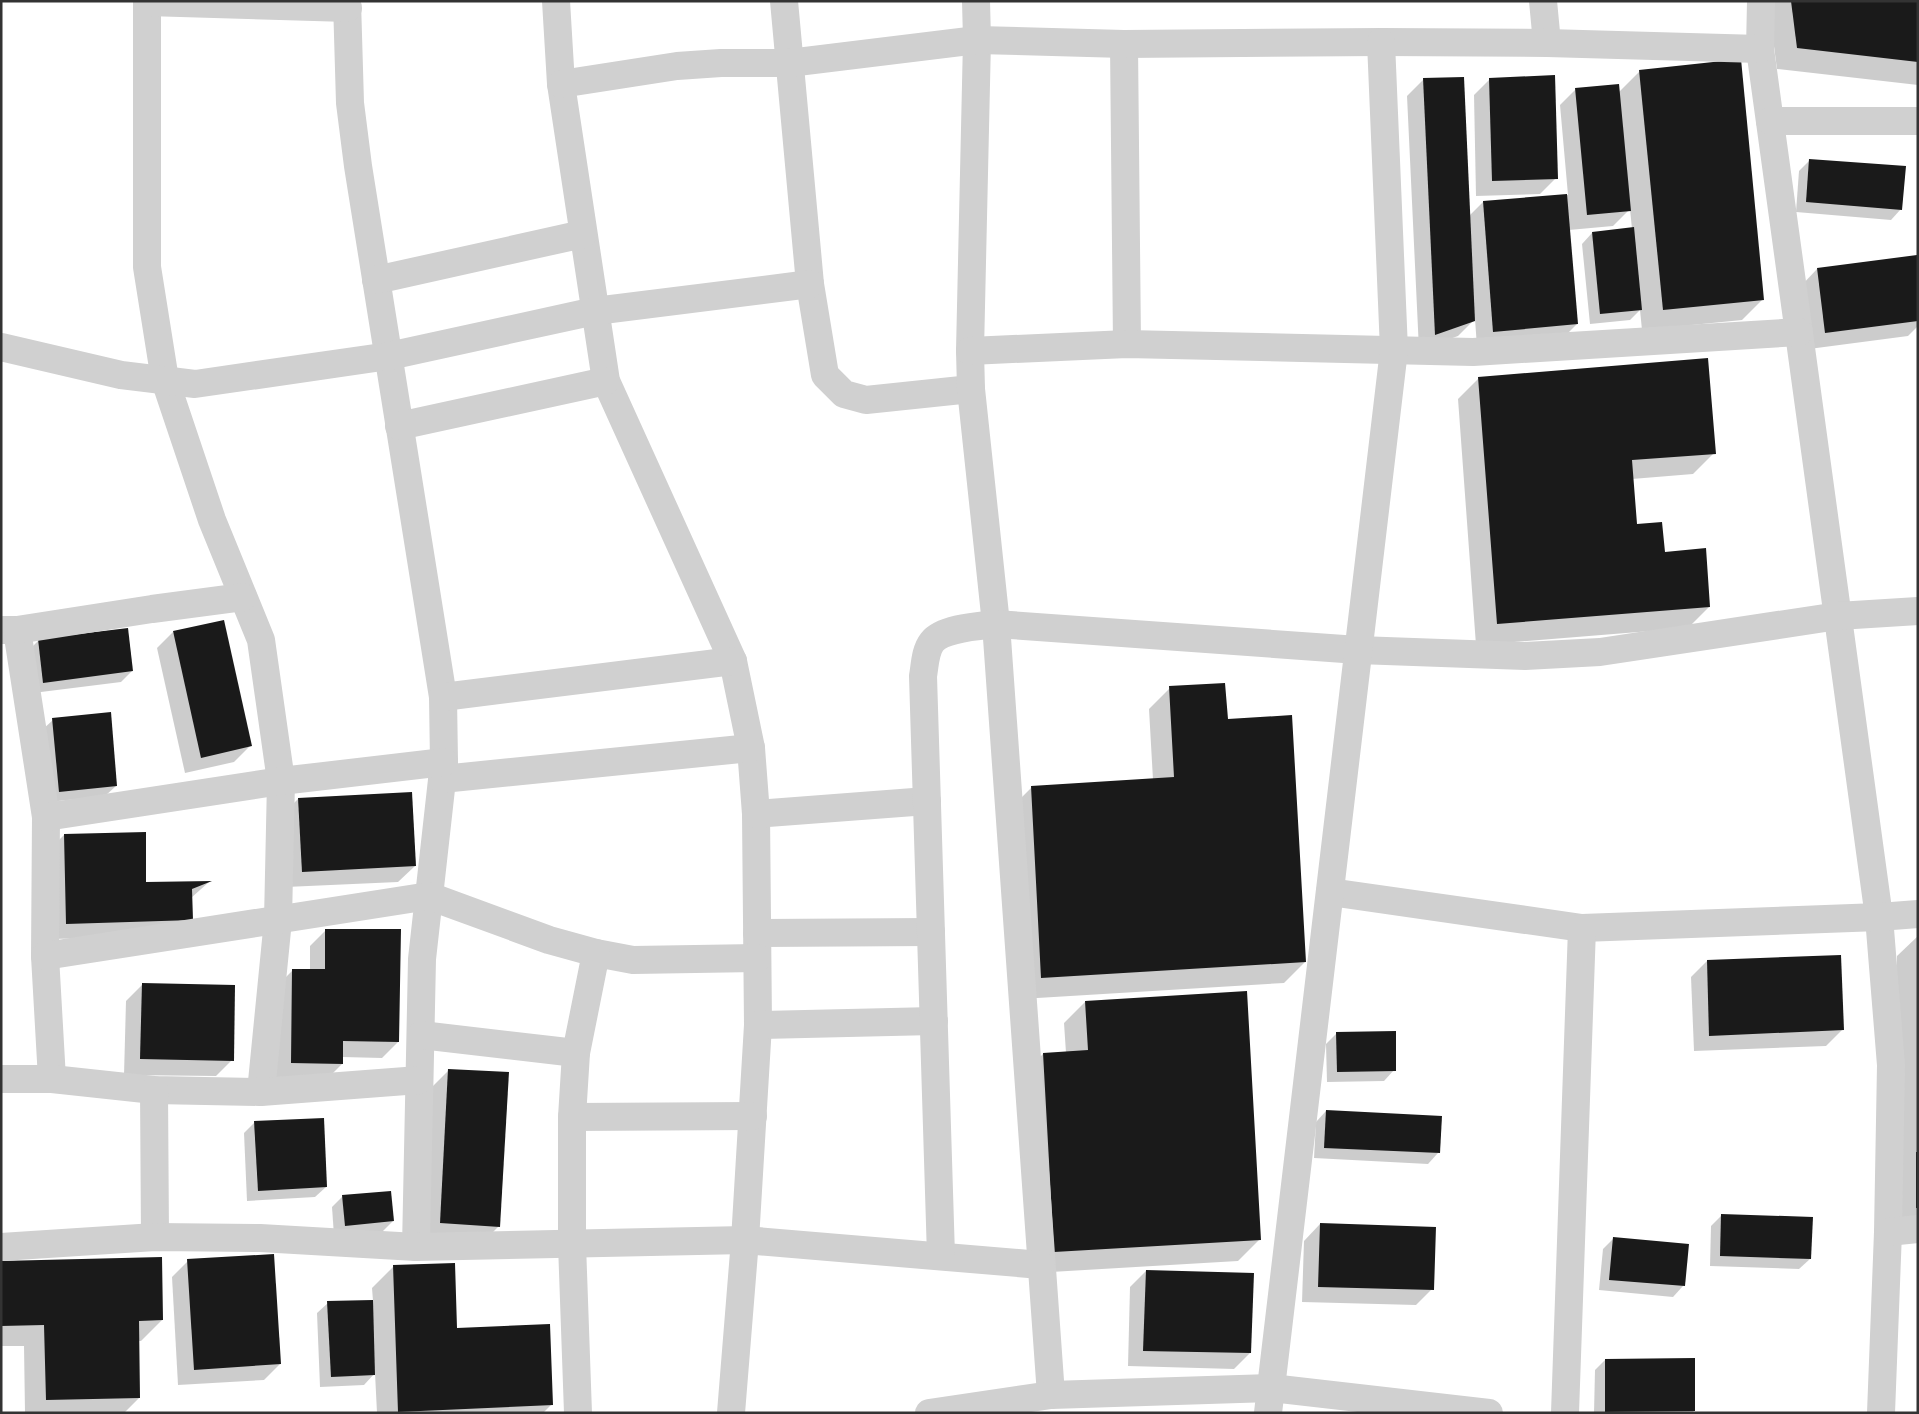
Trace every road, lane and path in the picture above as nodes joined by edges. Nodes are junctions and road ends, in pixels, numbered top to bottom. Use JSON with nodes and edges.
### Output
{"nodes":[{"id":1,"x":556,"y":1,"type":"edge"},
{"id":2,"x":784,"y":1,"type":"edge"},
{"id":3,"x":976,"y":1,"type":"edge"},
{"id":4,"x":1543,"y":1,"type":"edge"},
{"id":5,"x":1761,"y":1,"type":"edge"},
{"id":6,"x":147,"y":2,"type":"edge"},
{"id":7,"x":348,"y":4,"type":"edge"},
{"id":8,"x":977,"y":40,"type":"junction"},
{"id":9,"x":1381,"y":42,"type":"junction"},
{"id":10,"x":1547,"y":43,"type":"junction"},
{"id":11,"x":1124,"y":44,"type":"junction"},
{"id":12,"x":1760,"y":49,"type":"junction"},
{"id":13,"x":789,"y":63,"type":"junction"},
{"id":14,"x":561,"y":84,"type":"junction"},
{"id":15,"x":1770,"y":121,"type":"junction"},
{"id":16,"x":1918,"y":121,"type":"edge"},
{"id":17,"x":583,"y":234,"type":"junction"},
{"id":18,"x":376,"y":280,"type":"junction"},
{"id":19,"x":810,"y":284,"type":"junction"},
{"id":20,"x":595,"y":311,"type":"junction"},
{"id":21,"x":1799,"y":332,"type":"junction"},
{"id":22,"x":1127,"y":344,"type":"junction"},
{"id":23,"x":1,"y":347,"type":"edge"},
{"id":24,"x":970,"y":350,"type":"junction"},
{"id":25,"x":1394,"y":350,"type":"junction"},
{"id":26,"x":388,"y":356,"type":"junction"},
{"id":27,"x":165,"y":380,"type":"junction"},
{"id":28,"x":606,"y":381,"type":"junction"},
{"id":29,"x":971,"y":389,"type":"junction"},
{"id":30,"x":399,"y":426,"type":"junction"},
{"id":31,"x":244,"y":597,"type":"junction"},
{"id":32,"x":1918,"y":611,"type":"edge"},
{"id":33,"x":1838,"y":616,"type":"junction"},
{"id":34,"x":996,"y":624,"type":"junction"},
{"id":35,"x":9,"y":630,"type":"edge"},
{"id":36,"x":1358,"y":650,"type":"junction"},
{"id":37,"x":733,"y":661,"type":"junction"},
{"id":38,"x":443,"y":697,"type":"junction"},
{"id":39,"x":750,"y":748,"type":"junction"},
{"id":40,"x":443,"y":771,"type":"junction"},
{"id":41,"x":282,"y":781,"type":"junction"},
{"id":42,"x":927,"y":800,"type":"junction"},
{"id":43,"x":756,"y":814,"type":"junction"},
{"id":44,"x":46,"y":817,"type":"junction"},
{"id":45,"x":1330,"y":892,"type":"junction"},
{"id":46,"x":429,"y":896,"type":"junction"},
{"id":47,"x":1918,"y":914,"type":"edge"},
{"id":48,"x":1879,"y":917,"type":"junction"},
{"id":49,"x":278,"y":920,"type":"junction"},
{"id":50,"x":1582,"y":928,"type":"junction"},
{"id":51,"x":931,"y":932,"type":"junction"},
{"id":52,"x":757,"y":945,"type":"junction"},
{"id":53,"x":596,"y":953,"type":"junction"},
{"id":54,"x":45,"y":956,"type":"junction"},
{"id":55,"x":934,"y":1021,"type":"junction"},
{"id":56,"x":758,"y":1025,"type":"junction"},
{"id":57,"x":421,"y":1035,"type":"junction"},
{"id":58,"x":576,"y":1053,"type":"junction"},
{"id":59,"x":1,"y":1079,"type":"edge"},
{"id":60,"x":52,"y":1079,"type":"junction"},
{"id":61,"x":420,"y":1080,"type":"junction"},
{"id":62,"x":154,"y":1090,"type":"junction"},
{"id":63,"x":261,"y":1092,"type":"junction"},
{"id":64,"x":753,"y":1116,"type":"junction"},
{"id":65,"x":572,"y":1118,"type":"junction"},
{"id":66,"x":1918,"y":1228,"type":"edge"},
{"id":67,"x":1888,"y":1232,"type":"junction"},
{"id":68,"x":155,"y":1237,"type":"junction"},
{"id":69,"x":745,"y":1240,"type":"junction"},
{"id":70,"x":572,"y":1244,"type":"junction"},
{"id":71,"x":1,"y":1247,"type":"edge"},
{"id":72,"x":416,"y":1247,"type":"junction"},
{"id":73,"x":941,"y":1256,"type":"junction"},
{"id":74,"x":1041,"y":1265,"type":"junction"},
{"id":75,"x":1051,"y":1395,"type":"junction"},
{"id":76,"x":1270,"y":1400,"type":"edge"},
{"id":77,"x":578,"y":1413,"type":"edge"},
{"id":78,"x":731,"y":1413,"type":"edge"},
{"id":79,"x":930,"y":1413,"type":"edge"},
{"id":80,"x":1489,"y":1413,"type":"edge"},
{"id":81,"x":1565,"y":1413,"type":"edge"},
{"id":82,"x":1881,"y":1413,"type":"edge"}],
"edges":[{"from":1,"to":14,"type":"street"},
{"from":2,"to":13,"type":"street"},
{"from":3,"to":8,"type":"street"},
{"from":4,"to":10,"type":"street"},
{"from":5,"to":12,"type":"street"},
{"from":6,"to":7,"type":"street"},
{"from":6,"to":27,"type":"street"},
{"from":7,"to":18,"type":"street"},
{"from":8,"to":11,"type":"street"},
{"from":8,"to":13,"type":"street"},
{"from":8,"to":24,"type":"street"},
{"from":9,"to":10,"type":"street"},
{"from":9,"to":11,"type":"street"},
{"from":9,"to":25,"type":"street"},
{"from":10,"to":12,"type":"street"},
{"from":11,"to":22,"type":"street"},
{"from":12,"to":15,"type":"street"},
{"from":13,"to":14,"type":"street"},
{"from":13,"to":19,"type":"street"},
{"from":14,"to":17,"type":"street"},
{"from":15,"to":16,"type":"street"},
{"from":15,"to":21,"type":"street"},
{"from":17,"to":18,"type":"street"},
{"from":17,"to":20,"type":"street"},
{"from":18,"to":26,"type":"street"},
{"from":19,"to":20,"type":"street"},
{"from":19,"to":29,"type":"street"},
{"from":20,"to":26,"type":"street"},
{"from":20,"to":28,"type":"street"},
{"from":21,"to":25,"type":"street"},
{"from":21,"to":33,"type":"street"},
{"from":22,"to":24,"type":"street"},
{"from":22,"to":25,"type":"street"},
{"from":23,"to":27,"type":"street"},
{"from":24,"to":29,"type":"street"},
{"from":25,"to":36,"type":"street"},
{"from":26,"to":27,"type":"street"},
{"from":26,"to":30,"type":"street"},
{"from":27,"to":31,"type":"street"},
{"from":28,"to":30,"type":"street"},
{"from":28,"to":37,"type":"street"},
{"from":29,"to":34,"type":"street"},
{"from":30,"to":38,"type":"street"},
{"from":31,"to":35,"type":"street"},
{"from":31,"to":41,"type":"street"},
{"from":32,"to":33,"type":"street"},
{"from":33,"to":36,"type":"street"},
{"from":33,"to":48,"type":"street"},
{"from":34,"to":36,"type":"street"},
{"from":34,"to":42,"type":"street"},
{"from":34,"to":74,"type":"street"},
{"from":35,"to":44,"type":"street"},
{"from":36,"to":45,"type":"street"},
{"from":37,"to":38,"type":"street"},
{"from":37,"to":39,"type":"street"},
{"from":38,"to":40,"type":"street"},
{"from":39,"to":40,"type":"street"},
{"from":39,"to":43,"type":"street"},
{"from":40,"to":41,"type":"street"},
{"from":40,"to":46,"type":"street"},
{"from":41,"to":44,"type":"street"},
{"from":41,"to":49,"type":"street"},
{"from":42,"to":43,"type":"street"},
{"from":42,"to":51,"type":"street"},
{"from":43,"to":52,"type":"street"},
{"from":44,"to":54,"type":"street"},
{"from":45,"to":50,"type":"street"},
{"from":45,"to":76,"type":"street"},
{"from":46,"to":49,"type":"street"},
{"from":46,"to":53,"type":"street"},
{"from":46,"to":57,"type":"street"},
{"from":47,"to":48,"type":"street"},
{"from":48,"to":50,"type":"street"},
{"from":48,"to":67,"type":"street"},
{"from":49,"to":54,"type":"street"},
{"from":49,"to":63,"type":"street"},
{"from":50,"to":81,"type":"street"},
{"from":51,"to":52,"type":"street"},
{"from":51,"to":55,"type":"street"},
{"from":52,"to":53,"type":"street"},
{"from":52,"to":56,"type":"street"},
{"from":53,"to":58,"type":"street"},
{"from":54,"to":60,"type":"street"},
{"from":55,"to":56,"type":"street"},
{"from":55,"to":73,"type":"street"},
{"from":56,"to":64,"type":"street"},
{"from":57,"to":58,"type":"street"},
{"from":57,"to":61,"type":"street"},
{"from":58,"to":65,"type":"street"},
{"from":59,"to":60,"type":"street"},
{"from":60,"to":62,"type":"street"},
{"from":61,"to":63,"type":"street"},
{"from":61,"to":72,"type":"street"},
{"from":62,"to":63,"type":"street"},
{"from":62,"to":68,"type":"street"},
{"from":64,"to":65,"type":"street"},
{"from":64,"to":69,"type":"street"},
{"from":65,"to":70,"type":"street"},
{"from":66,"to":67,"type":"street"},
{"from":67,"to":82,"type":"street"},
{"from":68,"to":71,"type":"street"},
{"from":68,"to":72,"type":"street"},
{"from":69,"to":70,"type":"street"},
{"from":69,"to":73,"type":"street"},
{"from":69,"to":78,"type":"street"},
{"from":70,"to":72,"type":"street"},
{"from":70,"to":77,"type":"street"},
{"from":73,"to":74,"type":"street"},
{"from":74,"to":75,"type":"street"},
{"from":75,"to":76,"type":"street"},
{"from":75,"to":79,"type":"street"},
{"from":76,"to":80,"type":"street"}]}
